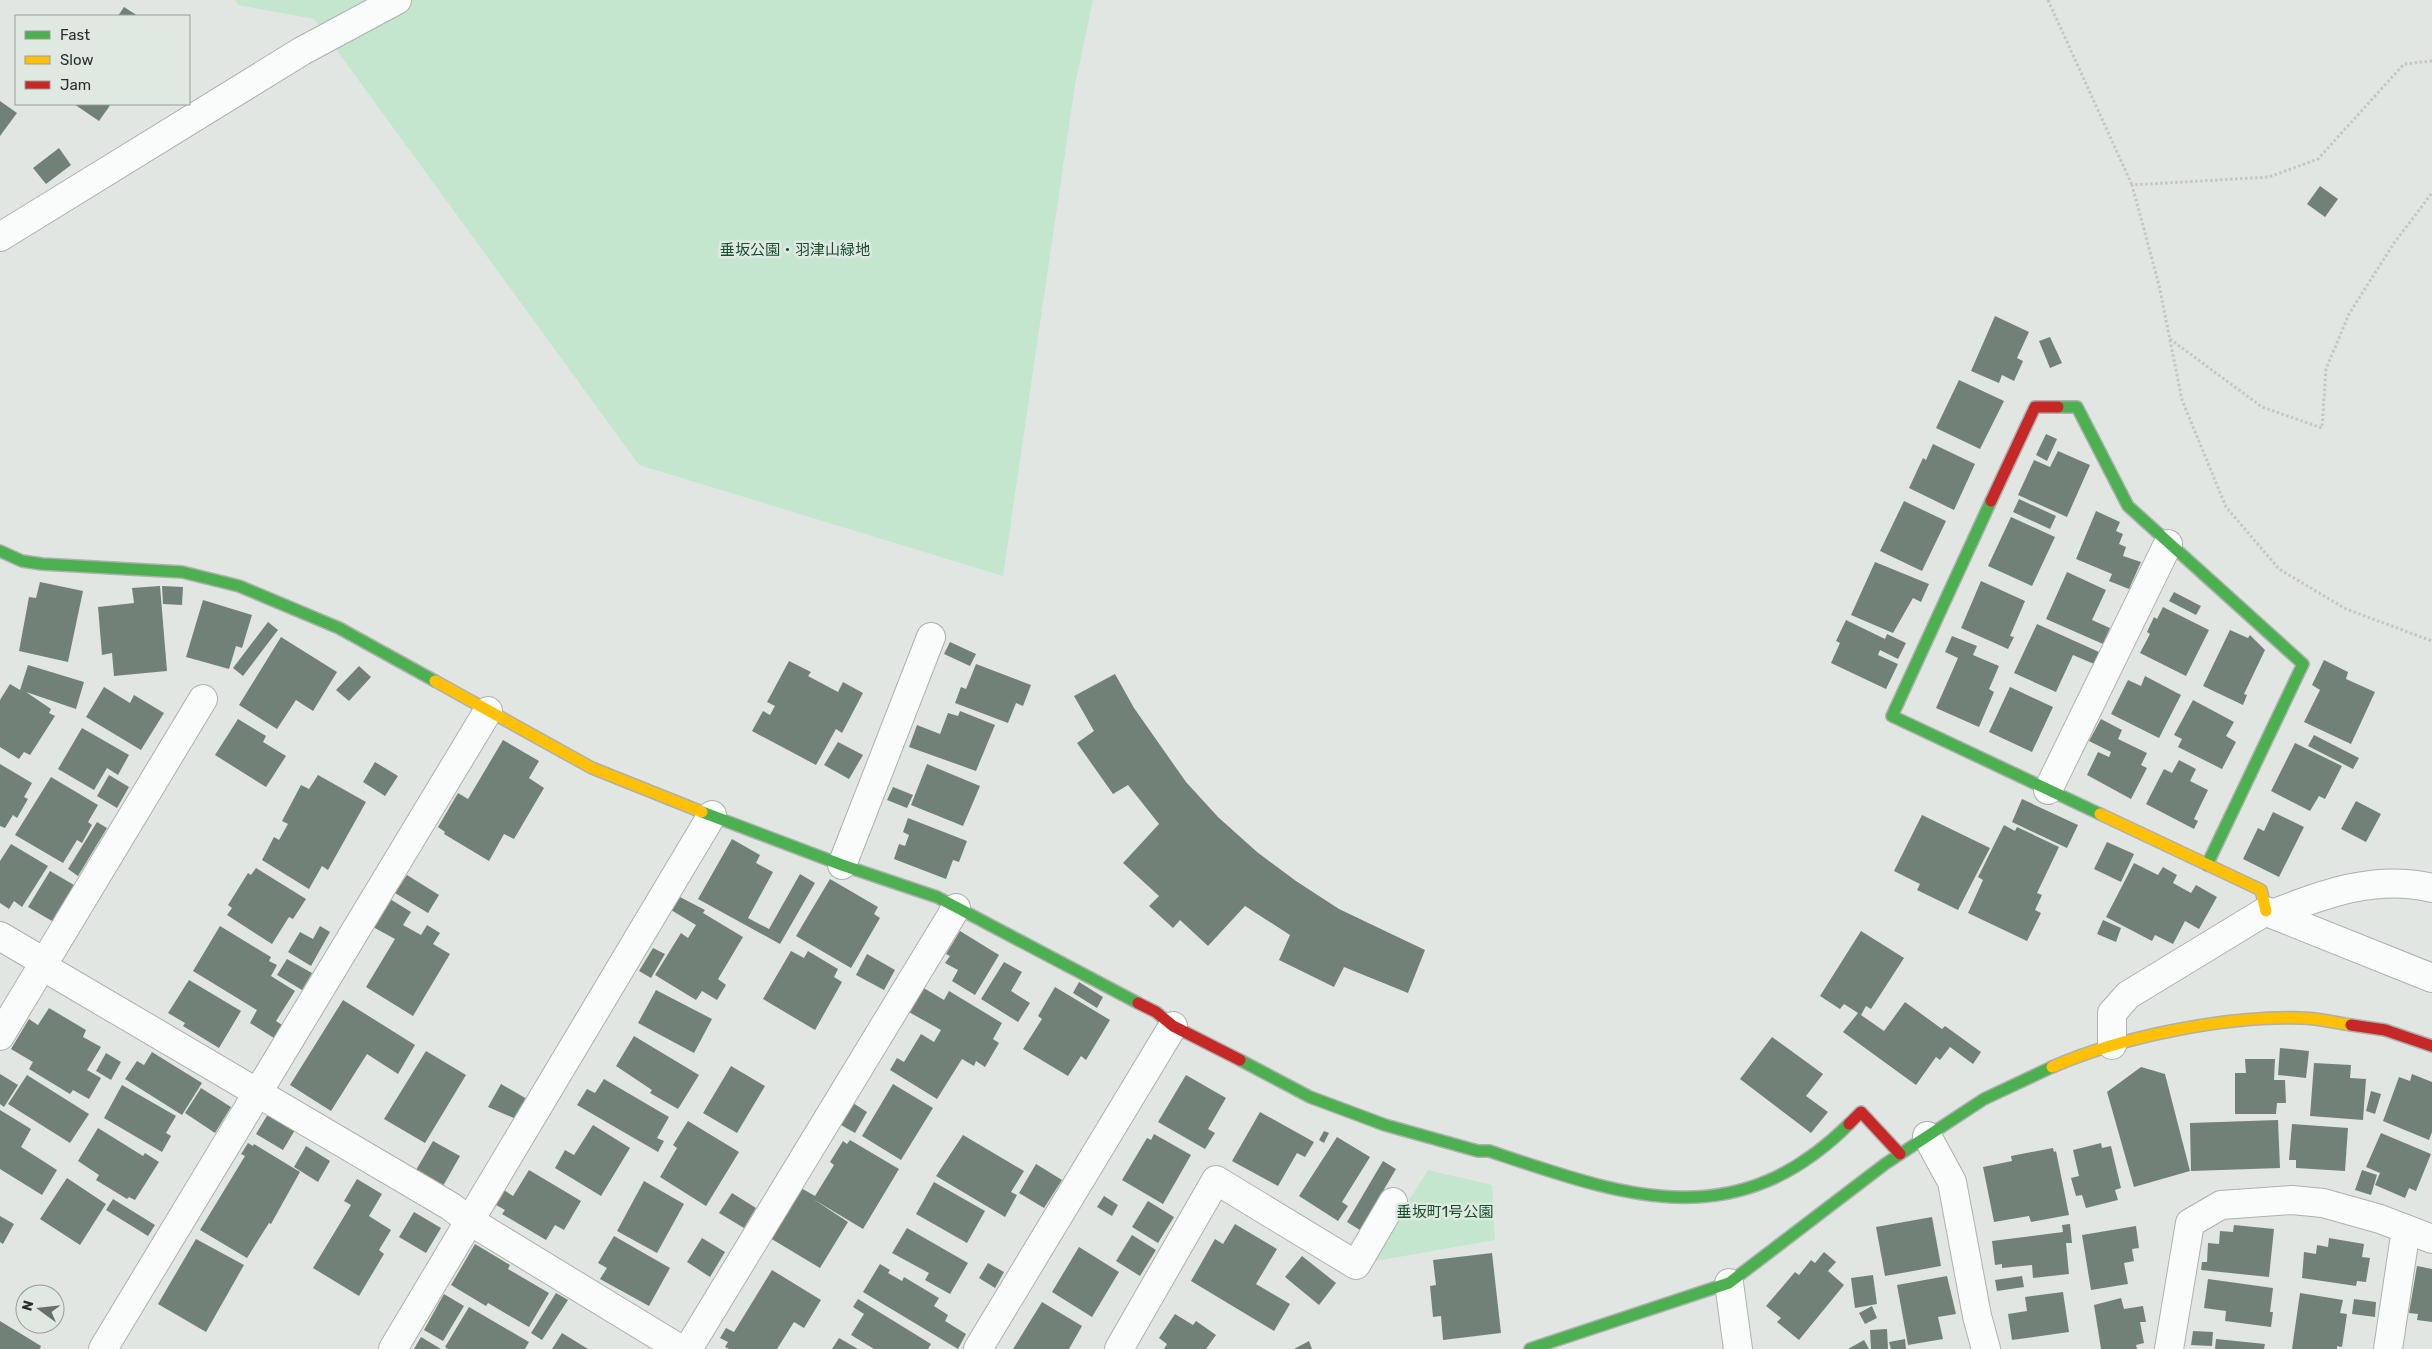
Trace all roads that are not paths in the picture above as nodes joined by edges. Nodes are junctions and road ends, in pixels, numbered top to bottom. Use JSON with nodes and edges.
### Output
{"nodes":[{"id":1,"x":397,"y":0,"type":"edge"},
{"id":2,"x":0,"y":237,"type":"edge"},
{"id":3,"x":2168,"y":544,"type":"junction"},
{"id":4,"x":0,"y":550,"type":"edge"},
{"id":5,"x":931,"y":638,"type":"dead end"},
{"id":6,"x":202,"y":699,"type":"dead end"},
{"id":7,"x":488,"y":711,"type":"junction"},
{"id":8,"x":2048,"y":790,"type":"junction"},
{"id":9,"x":712,"y":815,"type":"junction"},
{"id":10,"x":842,"y":865,"type":"junction"},
{"id":11,"x":2207,"y":865,"type":"junction"},
{"id":12,"x":2432,"y":888,"type":"edge"},
{"id":13,"x":956,"y":908,"type":"junction"},
{"id":14,"x":2269,"y":912,"type":"junction"},
{"id":15,"x":0,"y":936,"type":"edge"},
{"id":16,"x":43,"y":964,"type":"junction"},
{"id":17,"x":2432,"y":978,"type":"edge"},
{"id":18,"x":1173,"y":1026,"type":"junction"},
{"id":19,"x":0,"y":1036,"type":"edge"},
{"id":20,"x":2112,"y":1044,"type":"junction"},
{"id":21,"x":2432,"y":1046,"type":"edge"},
{"id":22,"x":257,"y":1094,"type":"junction"},
{"id":23,"x":1928,"y":1136,"type":"junction"},
{"id":24,"x":1900,"y":1154,"type":"junction"},
{"id":25,"x":1393,"y":1202,"type":"dead end"},
{"id":26,"x":470,"y":1222,"type":"junction"},
{"id":27,"x":2406,"y":1229,"type":"junction"},
{"id":28,"x":2432,"y":1239,"type":"edge"},
{"id":29,"x":1729,"y":1283,"type":"junction"},
{"id":30,"x":103,"y":1349,"type":"edge"},
{"id":31,"x":393,"y":1349,"type":"edge"},
{"id":32,"x":680,"y":1349,"type":"edge"},
{"id":33,"x":688,"y":1349,"type":"edge"},
{"id":34,"x":978,"y":1349,"type":"edge"},
{"id":35,"x":1118,"y":1349,"type":"edge"},
{"id":36,"x":1530,"y":1349,"type":"edge"},
{"id":37,"x":1738,"y":1349,"type":"edge"},
{"id":38,"x":1986,"y":1349,"type":"edge"},
{"id":39,"x":2169,"y":1349,"type":"edge"},
{"id":40,"x":2388,"y":1349,"type":"edge"}],
"edges":[{"from":1,"to":2,"type":"street"},
{"from":3,"to":8,"type":"street"},
{"from":3,"to":8,"type":"street"},
{"from":3,"to":11,"type":"street"},
{"from":4,"to":7,"type":"street"},
{"from":5,"to":10,"type":"street"},
{"from":6,"to":16,"type":"street"},
{"from":7,"to":9,"type":"street"},
{"from":7,"to":22,"type":"street"},
{"from":8,"to":11,"type":"street"},
{"from":9,"to":10,"type":"street"},
{"from":9,"to":26,"type":"street"},
{"from":10,"to":13,"type":"street"},
{"from":11,"to":14,"type":"street"},
{"from":12,"to":14,"type":"street"},
{"from":13,"to":18,"type":"street"},
{"from":13,"to":33,"type":"street"},
{"from":14,"to":17,"type":"street"},
{"from":14,"to":20,"type":"street"},
{"from":15,"to":16,"type":"street"},
{"from":16,"to":19,"type":"street"},
{"from":16,"to":22,"type":"street"},
{"from":18,"to":24,"type":"street"},
{"from":18,"to":34,"type":"street"},
{"from":20,"to":21,"type":"street"},
{"from":20,"to":23,"type":"street"},
{"from":22,"to":26,"type":"street"},
{"from":22,"to":30,"type":"street"},
{"from":23,"to":24,"type":"street"},
{"from":23,"to":38,"type":"street"},
{"from":24,"to":29,"type":"street"},
{"from":25,"to":35,"type":"street"},
{"from":26,"to":31,"type":"street"},
{"from":26,"to":32,"type":"street"},
{"from":27,"to":28,"type":"street"},
{"from":27,"to":39,"type":"street"},
{"from":27,"to":40,"type":"street"},
{"from":29,"to":36,"type":"street"},
{"from":29,"to":37,"type":"street"}]}
